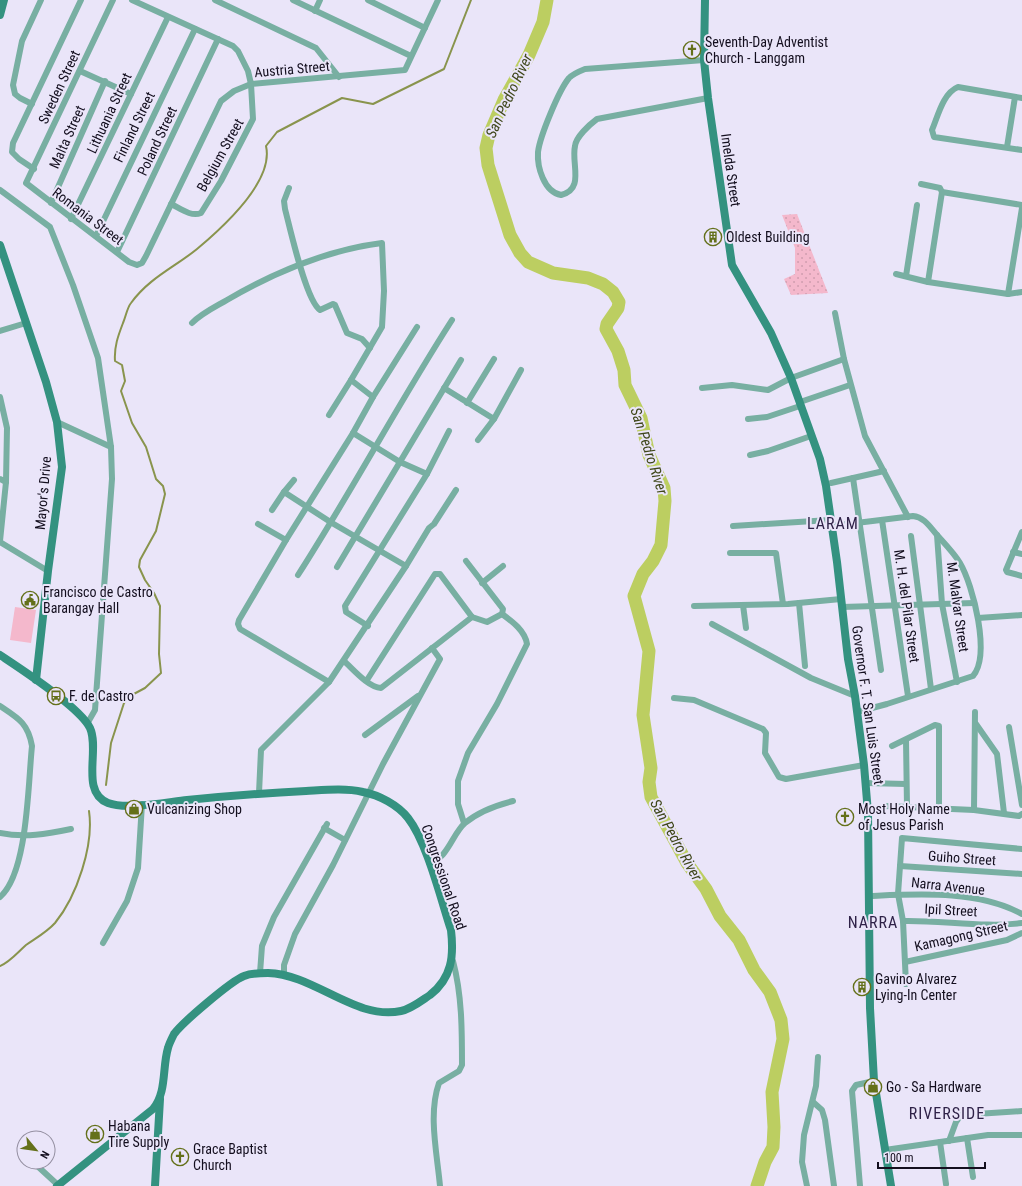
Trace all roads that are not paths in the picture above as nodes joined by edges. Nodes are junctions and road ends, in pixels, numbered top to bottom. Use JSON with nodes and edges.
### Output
{"nodes":[{"id":1,"x":4,"y":0,"type":"edge"},
{"id":2,"x":41,"y":0,"type":"edge"},
{"id":3,"x":81,"y":0,"type":"edge"},
{"id":4,"x":113,"y":0,"type":"edge"},
{"id":5,"x":132,"y":0,"type":"edge"},
{"id":6,"x":215,"y":0,"type":"edge"},
{"id":7,"x":293,"y":0,"type":"edge"},
{"id":8,"x":320,"y":0,"type":"edge"},
{"id":9,"x":368,"y":0,"type":"edge"},
{"id":10,"x":438,"y":0,"type":"edge"},
{"id":11,"x":705,"y":0,"type":"edge"},
{"id":12,"x":315,"y":12,"type":"junction"},
{"id":13,"x":0,"y":15,"type":"edge"},
{"id":14,"x":168,"y":17,"type":"junction"},
{"id":15,"x":425,"y":28,"type":"junction"},
{"id":16,"x":194,"y":29,"type":"junction"},
{"id":17,"x":218,"y":39,"type":"junction"},
{"id":18,"x":411,"y":56,"type":"junction"},
{"id":19,"x":704,"y":60,"type":"junction"},
{"id":20,"x":80,"y":70,"type":"junction"},
{"id":21,"x":339,"y":77,"type":"junction"},
{"id":22,"x":105,"y":81,"type":"junction"},
{"id":23,"x":251,"y":84,"type":"junction"},
{"id":24,"x":131,"y":94,"type":"junction"},
{"id":25,"x":1019,"y":97,"type":"edge"},
{"id":26,"x":708,"y":98,"type":"junction"},
{"id":27,"x":32,"y":104,"type":"junction"},
{"id":28,"x":1007,"y":147,"type":"junction"},
{"id":29,"x":1022,"y":150,"type":"edge"},
{"id":30,"x":34,"y":169,"type":"junction"},
{"id":31,"x":26,"y":184,"type":"joint"},
{"id":32,"x":921,"y":184,"type":"dead end"},
{"id":33,"x":289,"y":188,"type":"dead end"},
{"id":34,"x":0,"y":190,"type":"edge"},
{"id":35,"x":942,"y":192,"type":"junction"},
{"id":36,"x":51,"y":202,"type":"junction"},
{"id":37,"x":171,"y":204,"type":"junction"},
{"id":38,"x":917,"y":205,"type":"dead end"},
{"id":39,"x":1022,"y":205,"type":"edge"},
{"id":40,"x":1022,"y":208,"type":"edge"},
{"id":41,"x":71,"y":219,"type":"junction"},
{"id":42,"x":96,"y":236,"type":"junction"},
{"id":43,"x":0,"y":245,"type":"edge"},
{"id":44,"x":117,"y":252,"type":"junction"},
{"id":45,"x":298,"y":264,"type":"junction"},
{"id":46,"x":137,"y":265,"type":"joint"},
{"id":47,"x":896,"y":274,"type":"dead end"},
{"id":48,"x":906,"y":276,"type":"junction"},
{"id":49,"x":928,"y":282,"type":"junction"},
{"id":50,"x":1022,"y":292,"type":"edge"},
{"id":51,"x":1008,"y":294,"type":"junction"},
{"id":52,"x":835,"y":313,"type":"dead end"},
{"id":53,"x":452,"y":320,"type":"dead end"},
{"id":54,"x":26,"y":323,"type":"junction"},
{"id":55,"x":192,"y":323,"type":"dead end"},
{"id":56,"x":418,"y":327,"type":"dead end"},
{"id":57,"x":0,"y":331,"type":"edge"},
{"id":58,"x":771,"y":333,"type":"joint"},
{"id":59,"x":370,"y":348,"type":"junction"},
{"id":60,"x":494,"y":359,"type":"dead end"},
{"id":61,"x":844,"y":359,"type":"junction"},
{"id":62,"x":461,"y":360,"type":"dead end"},
{"id":63,"x":521,"y":370,"type":"dead end"},
{"id":64,"x":791,"y":378,"type":"junction"},
{"id":65,"x":351,"y":380,"type":"junction"},
{"id":66,"x":850,"y":384,"type":"junction"},
{"id":67,"x":444,"y":388,"type":"junction"},
{"id":68,"x":702,"y":388,"type":"dead end"},
{"id":69,"x":0,"y":397,"type":"edge"},
{"id":70,"x":373,"y":397,"type":"junction"},
{"id":71,"x":467,"y":402,"type":"junction"},
{"id":72,"x":802,"y":403,"type":"junction"},
{"id":73,"x":329,"y":416,"type":"dead end"},
{"id":74,"x":494,"y":419,"type":"junction"},
{"id":75,"x":748,"y":419,"type":"dead end"},
{"id":76,"x":57,"y":422,"type":"junction"},
{"id":77,"x":449,"y":431,"type":"dead end"},
{"id":78,"x":353,"y":433,"type":"junction"},
{"id":79,"x":811,"y":436,"type":"junction"},
{"id":80,"x":478,"y":440,"type":"dead end"},
{"id":81,"x":111,"y":447,"type":"junction"},
{"id":82,"x":376,"y":447,"type":"junction"},
{"id":83,"x":750,"y":455,"type":"dead end"},
{"id":84,"x":400,"y":462,"type":"junction"},
{"id":85,"x":884,"y":471,"type":"junction"},
{"id":86,"x":427,"y":474,"type":"junction"},
{"id":87,"x":853,"y":478,"type":"junction"},
{"id":88,"x":3,"y":480,"type":"edge"},
{"id":89,"x":294,"y":480,"type":"dead end"},
{"id":90,"x":831,"y":483,"type":"dead end"},
{"id":91,"x":456,"y":490,"type":"dead end"},
{"id":92,"x":284,"y":492,"type":"junction"},
{"id":93,"x":306,"y":506,"type":"junction"},
{"id":94,"x":272,"y":510,"type":"dead end"},
{"id":95,"x":908,"y":517,"type":"junction"},
{"id":96,"x":882,"y":520,"type":"junction"},
{"id":97,"x":332,"y":523,"type":"junction"},
{"id":98,"x":831,"y":523,"type":"junction"},
{"id":99,"x":860,"y":523,"type":"junction"},
{"id":100,"x":258,"y":524,"type":"dead end"},
{"id":101,"x":733,"y":526,"type":"dead end"},
{"id":102,"x":1022,"y":532,"type":"edge"},
{"id":103,"x":937,"y":535,"type":"junction"},
{"id":104,"x":356,"y":536,"type":"junction"},
{"id":105,"x":911,"y":536,"type":"dead end"},
{"id":106,"x":286,"y":540,"type":"junction"},
{"id":107,"x":0,"y":542,"type":"edge"},
{"id":108,"x":379,"y":550,"type":"junction"},
{"id":109,"x":1013,"y":552,"type":"junction"},
{"id":110,"x":730,"y":553,"type":"dead end"},
{"id":111,"x":1022,"y":554,"type":"edge"},
{"id":112,"x":466,"y":561,"type":"dead end"},
{"id":113,"x":406,"y":566,"type":"junction"},
{"id":114,"x":502,"y":566,"type":"dead end"},
{"id":115,"x":337,"y":567,"type":"dead end"},
{"id":116,"x":48,"y":571,"type":"junction"},
{"id":117,"x":298,"y":575,"type":"dead end"},
{"id":118,"x":1022,"y":576,"type":"edge"},
{"id":119,"x":482,"y":583,"type":"junction"},
{"id":120,"x":798,"y":603,"type":"junction"},
{"id":121,"x":841,"y":603,"type":"junction"},
{"id":122,"x":974,"y":603,"type":"junction"},
{"id":123,"x":783,"y":604,"type":"junction"},
{"id":124,"x":919,"y":604,"type":"junction"},
{"id":125,"x":942,"y":604,"type":"junction"},
{"id":126,"x":743,"y":605,"type":"junction"},
{"id":127,"x":894,"y":605,"type":"junction"},
{"id":128,"x":694,"y":606,"type":"dead end"},
{"id":129,"x":871,"y":606,"type":"junction"},
{"id":130,"x":502,"y":614,"type":"junction"},
{"id":131,"x":1022,"y":615,"type":"edge"},
{"id":132,"x":472,"y":617,"type":"junction"},
{"id":133,"x":978,"y":618,"type":"junction"},
{"id":134,"x":712,"y":624,"type":"dead end"},
{"id":135,"x":368,"y":626,"type":"junction"},
{"id":136,"x":746,"y":628,"type":"dead end"},
{"id":137,"x":432,"y":648,"type":"junction"},
{"id":138,"x":0,"y":654,"type":"edge"},
{"id":139,"x":344,"y":661,"type":"junction"},
{"id":140,"x":806,"y":666,"type":"dead end"},
{"id":141,"x":881,"y":670,"type":"dead end"},
{"id":142,"x":36,"y":680,"type":"junction"},
{"id":143,"x":367,"y":680,"type":"junction"},
{"id":144,"x":329,"y":682,"type":"junction"},
{"id":145,"x":957,"y":682,"type":"junction"},
{"id":146,"x":931,"y":689,"type":"junction"},
{"id":147,"x":421,"y":694,"type":"junction"},
{"id":148,"x":855,"y":696,"type":"junction"},
{"id":149,"x":908,"y":696,"type":"junction"},
{"id":150,"x":674,"y":698,"type":"dead end"},
{"id":151,"x":0,"y":706,"type":"edge"},
{"id":152,"x":857,"y":712,"type":"junction"},
{"id":153,"x":975,"y":712,"type":"dead end"},
{"id":154,"x":87,"y":724,"type":"junction"},
{"id":155,"x":976,"y":724,"type":"junction"},
{"id":156,"x":1009,"y":727,"type":"dead end"},
{"id":157,"x":365,"y":735,"type":"dead end"},
{"id":158,"x":906,"y":740,"type":"junction"},
{"id":159,"x":892,"y":746,"type":"dead end"},
{"id":160,"x":864,"y":765,"type":"junction"},
{"id":161,"x":866,"y":783,"type":"junction"},
{"id":162,"x":906,"y":784,"type":"junction"},
{"id":163,"x":259,"y":793,"type":"junction"},
{"id":164,"x":368,"y":793,"type":"junction"},
{"id":165,"x":513,"y":801,"type":"dead end"},
{"id":166,"x":142,"y":804,"type":"junction"},
{"id":167,"x":1022,"y":805,"type":"edge"},
{"id":168,"x":885,"y":806,"type":"dead end"},
{"id":169,"x":907,"y":806,"type":"junction"},
{"id":170,"x":939,"y":807,"type":"junction"},
{"id":171,"x":974,"y":810,"type":"junction"},
{"id":172,"x":1004,"y":813,"type":"junction"},
{"id":173,"x":1022,"y":814,"type":"edge"},
{"id":174,"x":464,"y":823,"type":"junction"},
{"id":175,"x":71,"y":829,"type":"dead end"},
{"id":176,"x":0,"y":833,"type":"edge"},
{"id":177,"x":23,"y":836,"type":"junction"},
{"id":178,"x":345,"y":840,"type":"junction"},
{"id":179,"x":1022,"y":849,"type":"edge"},
{"id":180,"x":429,"y":863,"type":"junction"},
{"id":181,"x":900,"y":866,"type":"junction"},
{"id":182,"x":1022,"y":874,"type":"edge"},
{"id":183,"x":898,"y":894,"type":"junction"},
{"id":184,"x":869,"y":896,"type":"junction"},
{"id":185,"x":0,"y":897,"type":"edge"},
{"id":186,"x":1022,"y":914,"type":"edge"},
{"id":187,"x":902,"y":921,"type":"junction"},
{"id":188,"x":1022,"y":923,"type":"edge"},
{"id":189,"x":1022,"y":933,"type":"edge"},
{"id":190,"x":103,"y":943,"type":"dead end"},
{"id":191,"x":453,"y":961,"type":"junction"},
{"id":192,"x":904,"y":962,"type":"junction"},
{"id":193,"x":260,"y":973,"type":"junction"},
{"id":194,"x":284,"y":974,"type":"junction"},
{"id":195,"x":906,"y":984,"type":"dead end"},
{"id":196,"x":818,"y":1058,"type":"dead end"},
{"id":197,"x":874,"y":1081,"type":"junction"},
{"id":198,"x":160,"y":1099,"type":"junction"},
{"id":199,"x":812,"y":1102,"type":"junction"},
{"id":200,"x":1022,"y":1111,"type":"edge"},
{"id":201,"x":145,"y":1116,"type":"junction"},
{"id":202,"x":159,"y":1126,"type":"junction"},
{"id":203,"x":1022,"y":1134,"type":"edge"},
{"id":204,"x":967,"y":1138,"type":"junction"},
{"id":205,"x":949,"y":1141,"type":"junction"},
{"id":206,"x":940,"y":1142,"type":"junction"},
{"id":207,"x":885,"y":1150,"type":"junction"},
{"id":208,"x":41,"y":1170,"type":"edge"},
{"id":209,"x":972,"y":1177,"type":"dead end"},
{"id":210,"x":946,"y":1184,"type":"dead end"},
{"id":211,"x":57,"y":1186,"type":"edge"},
{"id":212,"x":155,"y":1186,"type":"edge"},
{"id":213,"x":440,"y":1186,"type":"edge"},
{"id":214,"x":807,"y":1186,"type":"edge"},
{"id":215,"x":834,"y":1186,"type":"edge"},
{"id":216,"x":860,"y":1186,"type":"edge"},
{"id":217,"x":891,"y":1186,"type":"edge"}],
"edges":[{"from":1,"to":13,"type":"street"},
{"from":2,"to":27,"type":"street"},
{"from":3,"to":27,"type":"street"},
{"from":4,"to":20,"type":"street","name":"Sweden Street"},
{"from":5,"to":14,"type":"street","name":"Belgium Street"},
{"from":6,"to":21,"type":"street"},
{"from":7,"to":12,"type":"street"},
{"from":8,"to":12,"type":"street"},
{"from":9,"to":15,"type":"street"},
{"from":10,"to":15,"type":"street","name":"Austria Street"},
{"from":11,"to":19,"type":"street","name":"Imelda Street"},
{"from":12,"to":18,"type":"street"},
{"from":14,"to":16,"type":"street","name":"Belgium Street"},
{"from":14,"to":24,"type":"street","name":"Lithuania Street"},
{"from":15,"to":18,"type":"street","name":"Austria Street"},
{"from":16,"to":17,"type":"street","name":"Belgium Street"},
{"from":16,"to":42,"type":"street","name":"Finland Street"},
{"from":17,"to":23,"type":"street","name":"Belgium Street"},
{"from":17,"to":44,"type":"street","name":"Poland Street"},
{"from":18,"to":21,"type":"street","name":"Austria Street"},
{"from":19,"to":26,"type":"street","name":"Imelda Street"},
{"from":19,"to":26,"type":"street"},
{"from":20,"to":22,"type":"street"},
{"from":20,"to":30,"type":"street","name":"Sweden Street"},
{"from":21,"to":23,"type":"street","name":"Austria Street"},
{"from":22,"to":24,"type":"street"},
{"from":22,"to":36,"type":"street","name":"Malta Street"},
{"from":23,"to":37,"type":"street","name":"Austria Street"},
{"from":23,"to":37,"type":"street","name":"Belgium Street"},
{"from":24,"to":41,"type":"street","name":"Lithuania Street"},
{"from":25,"to":28,"type":"street"},
{"from":25,"to":28,"type":"street"},
{"from":26,"to":58,"type":"street","name":"Imelda Street"},
{"from":27,"to":30,"type":"street"},
{"from":28,"to":29,"type":"street"},
{"from":30,"to":31,"type":"street","name":"Sweden Street"},
{"from":31,"to":36,"type":"street","name":"Romania Street"},
{"from":32,"to":35,"type":"street"},
{"from":33,"to":45,"type":"street"},
{"from":34,"to":81,"type":"street"},
{"from":35,"to":39,"type":"street"},
{"from":35,"to":49,"type":"street"},
{"from":36,"to":41,"type":"street","name":"Romania Street"},
{"from":37,"to":46,"type":"street","name":"Austria Street"},
{"from":38,"to":48,"type":"street"},
{"from":40,"to":51,"type":"street"},
{"from":41,"to":42,"type":"street","name":"Romania Street"},
{"from":42,"to":44,"type":"street","name":"Romania Street"},
{"from":43,"to":54,"type":"street","name":"Mayor's Drive"},
{"from":44,"to":46,"type":"street","name":"Romania Street"},
{"from":45,"to":55,"type":"street"},
{"from":45,"to":59,"type":"street"},
{"from":45,"to":59,"type":"street"},
{"from":47,"to":48,"type":"street"},
{"from":48,"to":49,"type":"street"},
{"from":49,"to":51,"type":"street"},
{"from":50,"to":51,"type":"street"},
{"from":52,"to":61,"type":"street"},
{"from":53,"to":82,"type":"street"},
{"from":54,"to":57,"type":"street"},
{"from":54,"to":76,"type":"street","name":"Mayor's Drive"},
{"from":56,"to":70,"type":"street"},
{"from":58,"to":64,"type":"street","name":"Governor F. T. San Luis Street"},
{"from":59,"to":65,"type":"street"},
{"from":60,"to":71,"type":"street"},
{"from":61,"to":64,"type":"street"},
{"from":61,"to":66,"type":"street"},
{"from":62,"to":67,"type":"street"},
{"from":63,"to":74,"type":"street"},
{"from":64,"to":68,"type":"street"},
{"from":64,"to":72,"type":"street","name":"Governor F. T. San Luis Street"},
{"from":65,"to":70,"type":"street"},
{"from":65,"to":73,"type":"street"},
{"from":66,"to":72,"type":"street"},
{"from":66,"to":85,"type":"street"},
{"from":67,"to":71,"type":"street"},
{"from":67,"to":84,"type":"street"},
{"from":69,"to":88,"type":"street"},
{"from":70,"to":78,"type":"street"},
{"from":71,"to":74,"type":"street"},
{"from":72,"to":75,"type":"street"},
{"from":72,"to":79,"type":"street","name":"Governor F. T. San Luis Street"},
{"from":74,"to":80,"type":"street"},
{"from":76,"to":81,"type":"street"},
{"from":76,"to":116,"type":"street","name":"Mayor's Drive"},
{"from":77,"to":86,"type":"street"},
{"from":78,"to":82,"type":"street"},
{"from":78,"to":93,"type":"street"},
{"from":79,"to":83,"type":"street"},
{"from":79,"to":98,"type":"street","name":"Governor F. T. San Luis Street"},
{"from":81,"to":154,"type":"street"},
{"from":82,"to":84,"type":"street"},
{"from":82,"to":97,"type":"street"},
{"from":84,"to":86,"type":"street"},
{"from":84,"to":104,"type":"street"},
{"from":85,"to":87,"type":"street"},
{"from":85,"to":95,"type":"street"},
{"from":86,"to":108,"type":"street"},
{"from":87,"to":90,"type":"street"},
{"from":87,"to":99,"type":"street"},
{"from":88,"to":107,"type":"street"},
{"from":89,"to":92,"type":"street"},
{"from":91,"to":113,"type":"street"},
{"from":92,"to":93,"type":"street"},
{"from":92,"to":94,"type":"street"},
{"from":93,"to":97,"type":"street"},
{"from":93,"to":106,"type":"street"},
{"from":95,"to":96,"type":"street"},
{"from":95,"to":103,"type":"street"},
{"from":96,"to":99,"type":"street"},
{"from":96,"to":127,"type":"street","name":"M. H. del Pilar Street"},
{"from":97,"to":104,"type":"street"},
{"from":97,"to":117,"type":"street"},
{"from":98,"to":99,"type":"street"},
{"from":98,"to":101,"type":"street"},
{"from":98,"to":121,"type":"street","name":"Governor F. T. San Luis Street"},
{"from":99,"to":129,"type":"street"},
{"from":100,"to":106,"type":"street"},
{"from":102,"to":109,"type":"street"},
{"from":103,"to":122,"type":"street"},
{"from":103,"to":125,"type":"street","name":"M. Malvar Street"},
{"from":104,"to":108,"type":"street"},
{"from":104,"to":115,"type":"street"},
{"from":105,"to":124,"type":"street"},
{"from":106,"to":144,"type":"street"},
{"from":107,"to":116,"type":"street"},
{"from":108,"to":113,"type":"street"},
{"from":108,"to":135,"type":"street"},
{"from":109,"to":111,"type":"street"},
{"from":109,"to":118,"type":"street"},
{"from":110,"to":123,"type":"street"},
{"from":112,"to":119,"type":"street"},
{"from":113,"to":135,"type":"street"},
{"from":114,"to":119,"type":"street"},
{"from":116,"to":142,"type":"street","name":"Mayor's Drive"},
{"from":119,"to":130,"type":"street"},
{"from":120,"to":121,"type":"street"},
{"from":120,"to":123,"type":"street"},
{"from":120,"to":140,"type":"street"},
{"from":121,"to":129,"type":"street"},
{"from":121,"to":148,"type":"street","name":"Governor F. T. San Luis Street"},
{"from":122,"to":125,"type":"street"},
{"from":122,"to":133,"type":"street"},
{"from":123,"to":126,"type":"street"},
{"from":124,"to":125,"type":"street"},
{"from":124,"to":127,"type":"street"},
{"from":124,"to":146,"type":"street"},
{"from":125,"to":145,"type":"street","name":"M. Malvar Street"},
{"from":126,"to":128,"type":"street"},
{"from":126,"to":136,"type":"street"},
{"from":127,"to":129,"type":"street"},
{"from":127,"to":149,"type":"street","name":"M. H. del Pilar Street"},
{"from":129,"to":141,"type":"street"},
{"from":130,"to":132,"type":"street"},
{"from":130,"to":174,"type":"street"},
{"from":131,"to":133,"type":"street"},
{"from":132,"to":137,"type":"street"},
{"from":132,"to":143,"type":"street"},
{"from":133,"to":145,"type":"street"},
{"from":134,"to":148,"type":"street"},
{"from":135,"to":139,"type":"street"},
{"from":137,"to":143,"type":"street"},
{"from":137,"to":147,"type":"street"},
{"from":138,"to":142,"type":"street","name":"Congressional Road"},
{"from":139,"to":143,"type":"street"},
{"from":139,"to":144,"type":"street"},
{"from":142,"to":154,"type":"street","name":"Congressional Road"},
{"from":144,"to":163,"type":"street"},
{"from":145,"to":146,"type":"street"},
{"from":146,"to":149,"type":"street"},
{"from":147,"to":157,"type":"street"},
{"from":147,"to":164,"type":"street"},
{"from":148,"to":152,"type":"street","name":"Governor F. T. San Luis Street"},
{"from":149,"to":152,"type":"street"},
{"from":150,"to":160,"type":"street"},
{"from":151,"to":177,"type":"street"},
{"from":152,"to":160,"type":"street","name":"Governor F. T. San Luis Street"},
{"from":153,"to":155,"type":"street"},
{"from":154,"to":166,"type":"street","name":"Congressional Road"},
{"from":155,"to":171,"type":"street"},
{"from":155,"to":172,"type":"street"},
{"from":156,"to":167,"type":"street"},
{"from":158,"to":159,"type":"street"},
{"from":158,"to":162,"type":"street"},
{"from":158,"to":170,"type":"street"},
{"from":160,"to":161,"type":"street","name":"Governor F. T. San Luis Street"},
{"from":161,"to":162,"type":"street"},
{"from":161,"to":184,"type":"street","name":"Governor F. T. San Luis Street"},
{"from":162,"to":169,"type":"street"},
{"from":163,"to":164,"type":"street","name":"Congressional Road"},
{"from":163,"to":166,"type":"street","name":"Congressional Road"},
{"from":164,"to":178,"type":"street"},
{"from":164,"to":180,"type":"street","name":"Congressional Road"},
{"from":165,"to":174,"type":"street"},
{"from":166,"to":190,"type":"street"},
{"from":168,"to":169,"type":"street"},
{"from":169,"to":170,"type":"street"},
{"from":170,"to":171,"type":"street"},
{"from":171,"to":172,"type":"street"},
{"from":172,"to":173,"type":"street"},
{"from":174,"to":180,"type":"street"},
{"from":175,"to":177,"type":"street"},
{"from":176,"to":177,"type":"street"},
{"from":177,"to":185,"type":"street"},
{"from":178,"to":193,"type":"street"},
{"from":178,"to":194,"type":"street"},
{"from":179,"to":181,"type":"street"},
{"from":180,"to":191,"type":"street","name":"Congressional Road"},
{"from":181,"to":182,"type":"street","name":"Guiho Street"},
{"from":181,"to":183,"type":"street"},
{"from":183,"to":184,"type":"street","name":"Narra Avenue"},
{"from":183,"to":186,"type":"street","name":"Narra Avenue"},
{"from":183,"to":187,"type":"street"},
{"from":184,"to":197,"type":"street","name":"Governor F. T. San Luis Street"},
{"from":187,"to":188,"type":"street","name":"Ipil Street"},
{"from":187,"to":192,"type":"street"},
{"from":189,"to":192,"type":"street","name":"Kamagong Street"},
{"from":191,"to":194,"type":"street","name":"Congressional Road"},
{"from":191,"to":213,"type":"street"},
{"from":192,"to":195,"type":"street"},
{"from":193,"to":194,"type":"street","name":"Congressional Road"},
{"from":193,"to":198,"type":"street","name":"Congressional Road"},
{"from":196,"to":199,"type":"street"},
{"from":197,"to":207,"type":"street","name":"Governor F. T. San Luis Street"},
{"from":197,"to":216,"type":"street"},
{"from":198,"to":201,"type":"street"},
{"from":198,"to":202,"type":"street","name":"Congressional Road"},
{"from":199,"to":214,"type":"street"},
{"from":199,"to":215,"type":"street"},
{"from":200,"to":205,"type":"street"},
{"from":201,"to":202,"type":"street"},
{"from":201,"to":211,"type":"street"},
{"from":202,"to":212,"type":"street","name":"Congressional Road"},
{"from":203,"to":204,"type":"street"},
{"from":204,"to":205,"type":"street"},
{"from":204,"to":209,"type":"street"},
{"from":205,"to":206,"type":"street"},
{"from":206,"to":207,"type":"street"},
{"from":206,"to":210,"type":"street"},
{"from":207,"to":217,"type":"street","name":"Governor F. T. San Luis Street"},
{"from":208,"to":211,"type":"street"}]}
